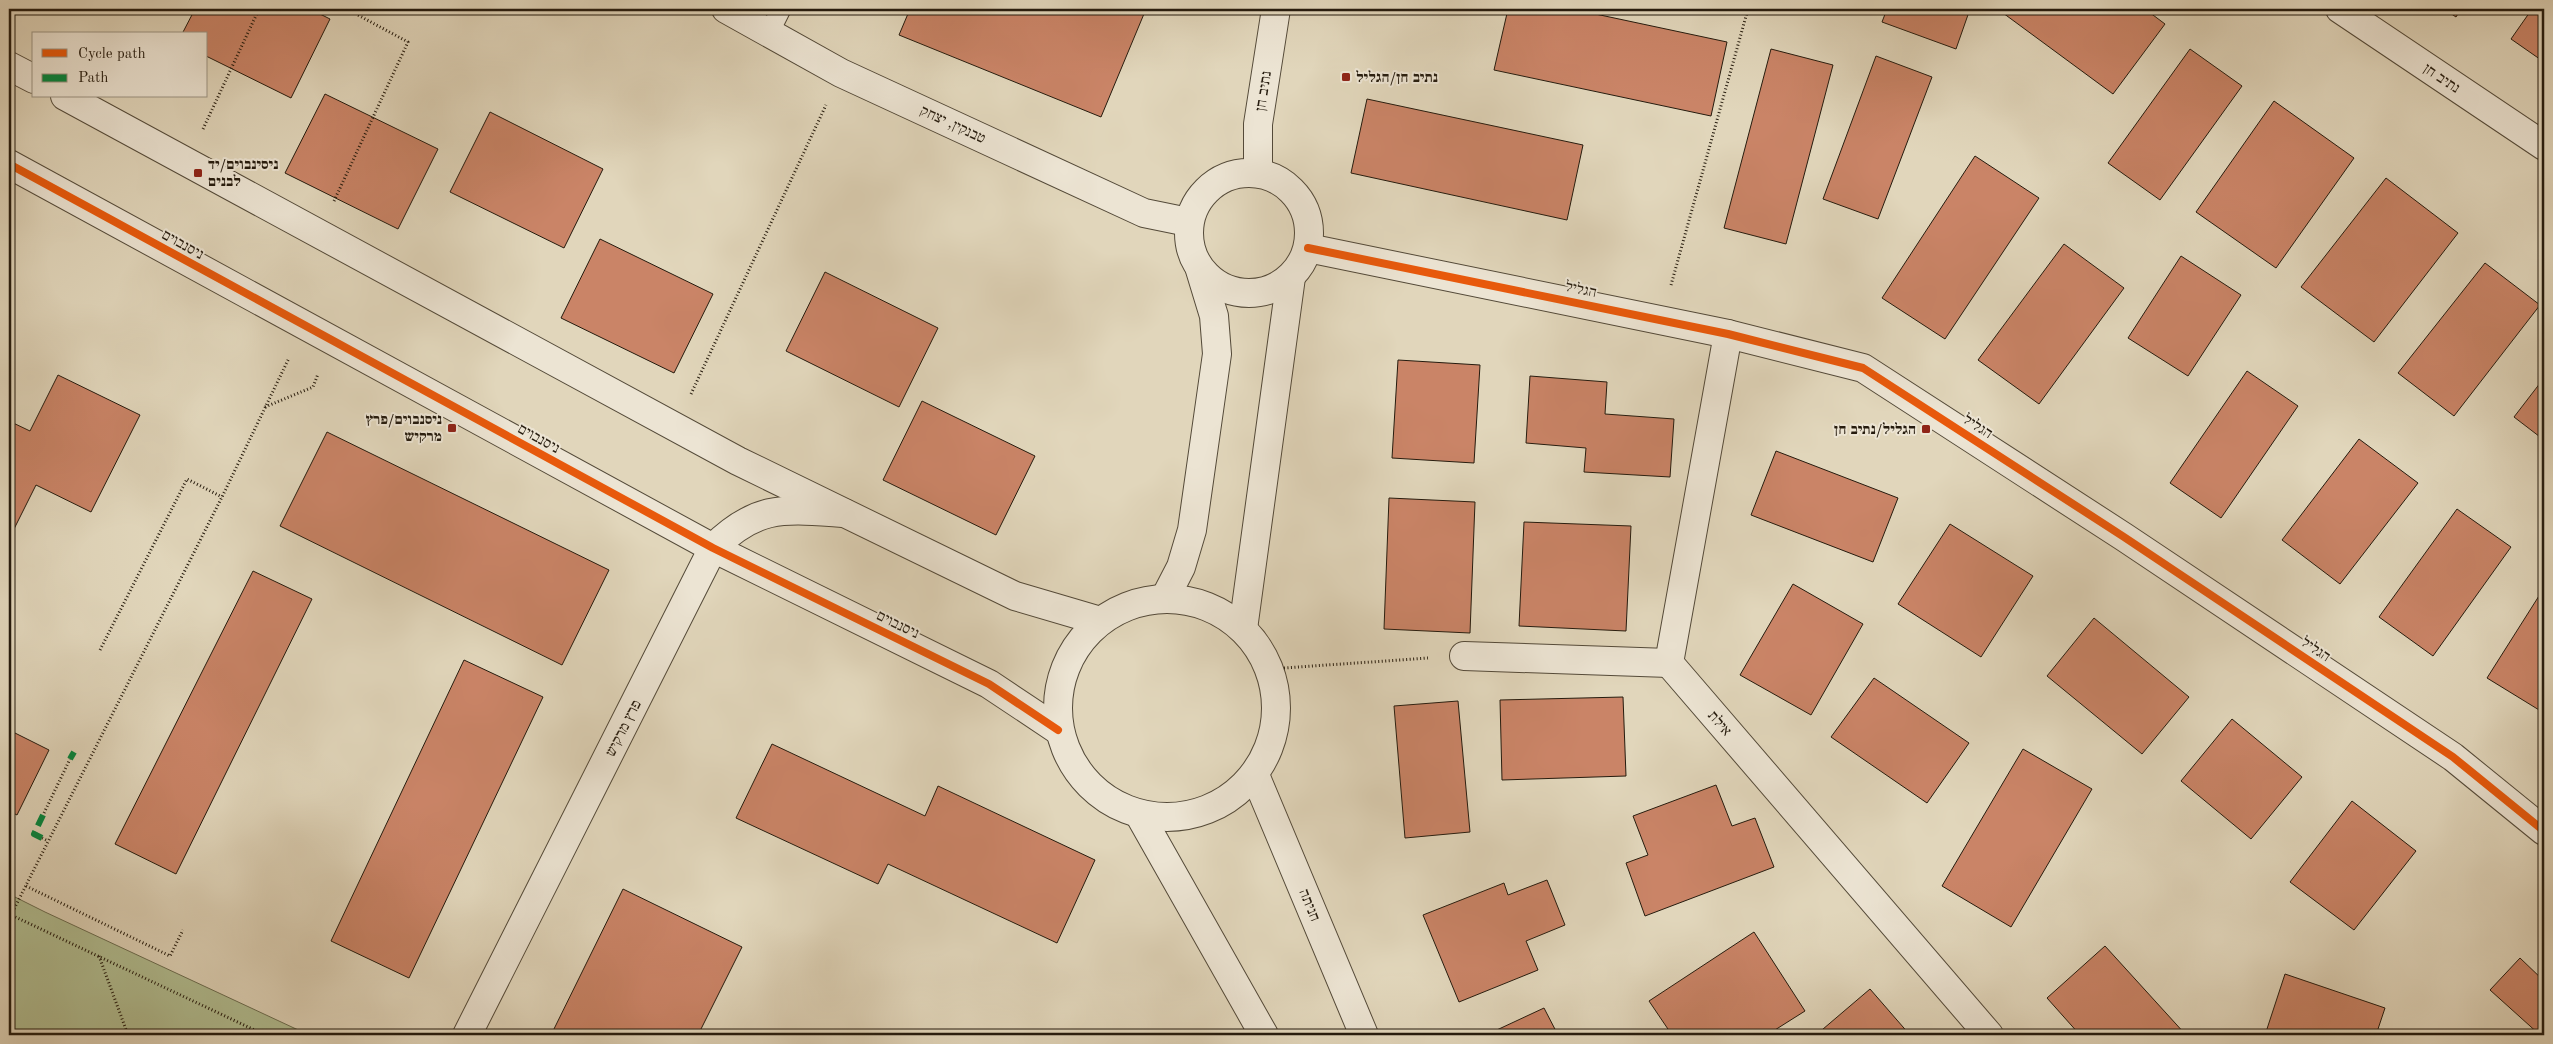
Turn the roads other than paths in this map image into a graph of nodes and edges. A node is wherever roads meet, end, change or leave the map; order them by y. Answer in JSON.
{"nodes":[{"id":1,"x":726,"y":9,"type":"edge"},
{"id":2,"x":1276,"y":9,"type":"edge"},
{"id":3,"x":2340,"y":9,"type":"edge"},
{"id":4,"x":775,"y":20,"type":"edge"},
{"id":5,"x":9,"y":66,"type":"edge"},
{"id":6,"x":32,"y":78,"type":"edge"},
{"id":7,"x":69,"y":98,"type":"edge"},
{"id":8,"x":2544,"y":146,"type":"edge"},
{"id":9,"x":9,"y":164,"type":"edge"},
{"id":10,"x":1258,"y":174,"type":"junction"},
{"id":11,"x":1188,"y":222,"type":"junction"},
{"id":12,"x":1308,"y":248,"type":"junction"},
{"id":13,"x":1200,"y":270,"type":"junction"},
{"id":14,"x":1291,"y":277,"type":"junction"},
{"id":15,"x":1728,"y":334,"type":"junction"},
{"id":16,"x":844,"y":513,"type":"junction"},
{"id":17,"x":713,"y":548,"type":"junction"},
{"id":18,"x":1165,"y":598,"type":"junction"},
{"id":19,"x":1100,"y":620,"type":"junction"},
{"id":20,"x":1243,"y":629,"type":"junction"},
{"id":21,"x":1464,"y":656,"type":"road end"},
{"id":22,"x":1669,"y":663,"type":"junction"},
{"id":23,"x":1058,"y":730,"type":"junction"},
{"id":24,"x":1255,"y":775,"type":"junction"},
{"id":25,"x":1139,"y":814,"type":"junction"},
{"id":26,"x":2544,"y":831,"type":"edge"},
{"id":27,"x":467,"y":1035,"type":"edge"},
{"id":28,"x":1264,"y":1035,"type":"edge"},
{"id":29,"x":1364,"y":1035,"type":"edge"},
{"id":30,"x":1989,"y":1035,"type":"edge"}],
"edges":[{"from":1,"to":4,"type":"street","name":"טבנקין, יצחק"},
{"from":2,"to":10,"type":"street","name":"נתיב חן"},
{"from":3,"to":8,"type":"street","name":"נתיב חן"},
{"from":4,"to":11,"type":"street","name":"טבנקין, יצחק"},
{"from":5,"to":6,"type":"street"},
{"from":7,"to":16,"type":"street"},
{"from":9,"to":17,"type":"street","name":"ניסנבוים"},
{"from":10,"to":11,"type":"street"},
{"from":10,"to":12,"type":"street"},
{"from":11,"to":13,"type":"street"},
{"from":12,"to":14,"type":"street"},
{"from":12,"to":15,"type":"street","name":"הגליל"},
{"from":13,"to":14,"type":"street"},
{"from":13,"to":18,"type":"street"},
{"from":14,"to":20,"type":"street"},
{"from":15,"to":22,"type":"street"},
{"from":15,"to":26,"type":"street","name":"הגליל"},
{"from":16,"to":17,"type":"street","name":"פרץ מרקיש"},
{"from":16,"to":19,"type":"street"},
{"from":17,"to":23,"type":"street","name":"ניסנבוים"},
{"from":17,"to":27,"type":"street","name":"פרץ מרקיש"},
{"from":18,"to":19,"type":"street"},
{"from":18,"to":20,"type":"street"},
{"from":19,"to":23,"type":"street"},
{"from":20,"to":24,"type":"street"},
{"from":21,"to":22,"type":"street"},
{"from":22,"to":30,"type":"street","name":"אילת"},
{"from":23,"to":25,"type":"street"},
{"from":24,"to":25,"type":"street"},
{"from":24,"to":29,"type":"street","name":"חניתה"},
{"from":25,"to":28,"type":"street"}]}
